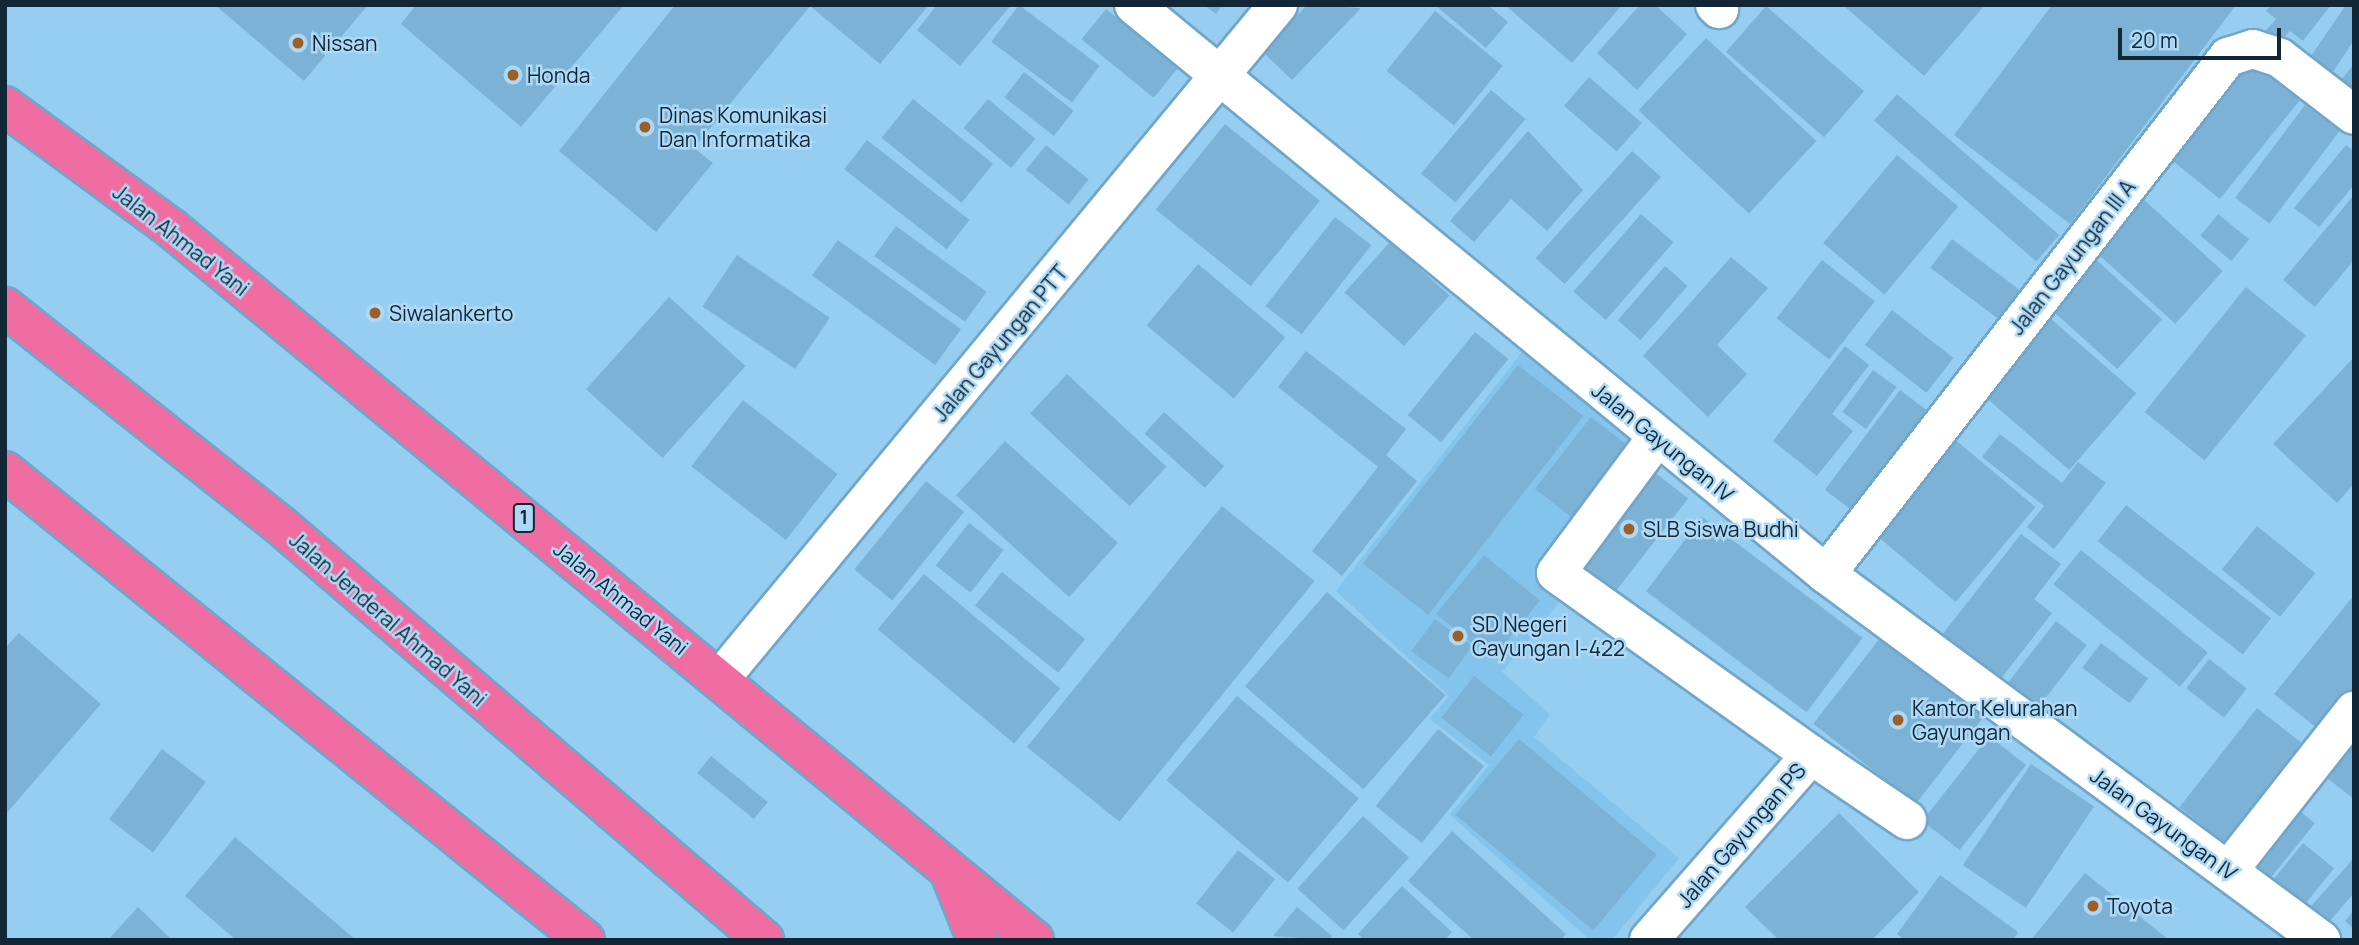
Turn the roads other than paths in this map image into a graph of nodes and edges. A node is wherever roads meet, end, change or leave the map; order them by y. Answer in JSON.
{"nodes":[{"id":1,"x":1133,"y":5,"type":"edge"},
{"id":2,"x":1278,"y":5,"type":"edge"},
{"id":3,"x":1220,"y":80,"type":"junction"},
{"id":4,"x":5,"y":106,"type":"edge"},
{"id":5,"x":2354,"y":116,"type":"edge"},
{"id":6,"x":5,"y":307,"type":"edge"},
{"id":7,"x":1657,"y":437,"type":"junction"},
{"id":8,"x":5,"y":471,"type":"edge"},
{"id":9,"x":1826,"y":574,"type":"junction"},
{"id":10,"x":720,"y":679,"type":"junction"},
{"id":11,"x":2354,"y":711,"type":"edge"},
{"id":12,"x":1811,"y":755,"type":"junction"},
{"id":13,"x":1907,"y":820,"type":"dead end"},
{"id":14,"x":948,"y":869,"type":"junction"},
{"id":15,"x":2228,"y":871,"type":"junction"},
{"id":16,"x":585,"y":940,"type":"edge"},
{"id":17,"x":764,"y":940,"type":"edge"},
{"id":18,"x":977,"y":940,"type":"edge"},
{"id":19,"x":1034,"y":940,"type":"edge"},
{"id":20,"x":1649,"y":940,"type":"edge"},
{"id":21,"x":2321,"y":940,"type":"edge"}],
"edges":[{"from":1,"to":3,"type":"street","name":"Jalan Gayungan IV"},
{"from":2,"to":3,"type":"street","name":"Jalan Gayungan PTT"},
{"from":3,"to":7,"type":"street","name":"Jalan Gayungan IV"},
{"from":3,"to":10,"type":"street","name":"Jalan Gayungan PTT"},
{"from":4,"to":10,"type":"highway","name":"Jalan Ahmad Yani","number":"1"},
{"from":5,"to":9,"type":"street","name":"Jalan Gayungan III A"},
{"from":6,"to":17,"type":"highway","name":"Jalan Jenderal Ahmad Yani"},
{"from":7,"to":9,"type":"street","name":"Jalan Gayungan IV"},
{"from":7,"to":12,"type":"street"},
{"from":8,"to":16,"type":"highway"},
{"from":9,"to":15,"type":"street","name":"Jalan Gayungan IV"},
{"from":10,"to":14,"type":"highway","name":"Jalan Ahmad Yani","number":"1"},
{"from":11,"to":15,"type":"street"},
{"from":12,"to":13,"type":"street","name":"Jalan Gayungan PS"},
{"from":12,"to":20,"type":"street","name":"Jalan Gayungan PS"},
{"from":14,"to":18,"type":"highway"},
{"from":14,"to":19,"type":"highway","name":"Jalan Ahmad Yani","number":"1"},
{"from":15,"to":21,"type":"street","name":"Jalan Gayungan IV"}]}
